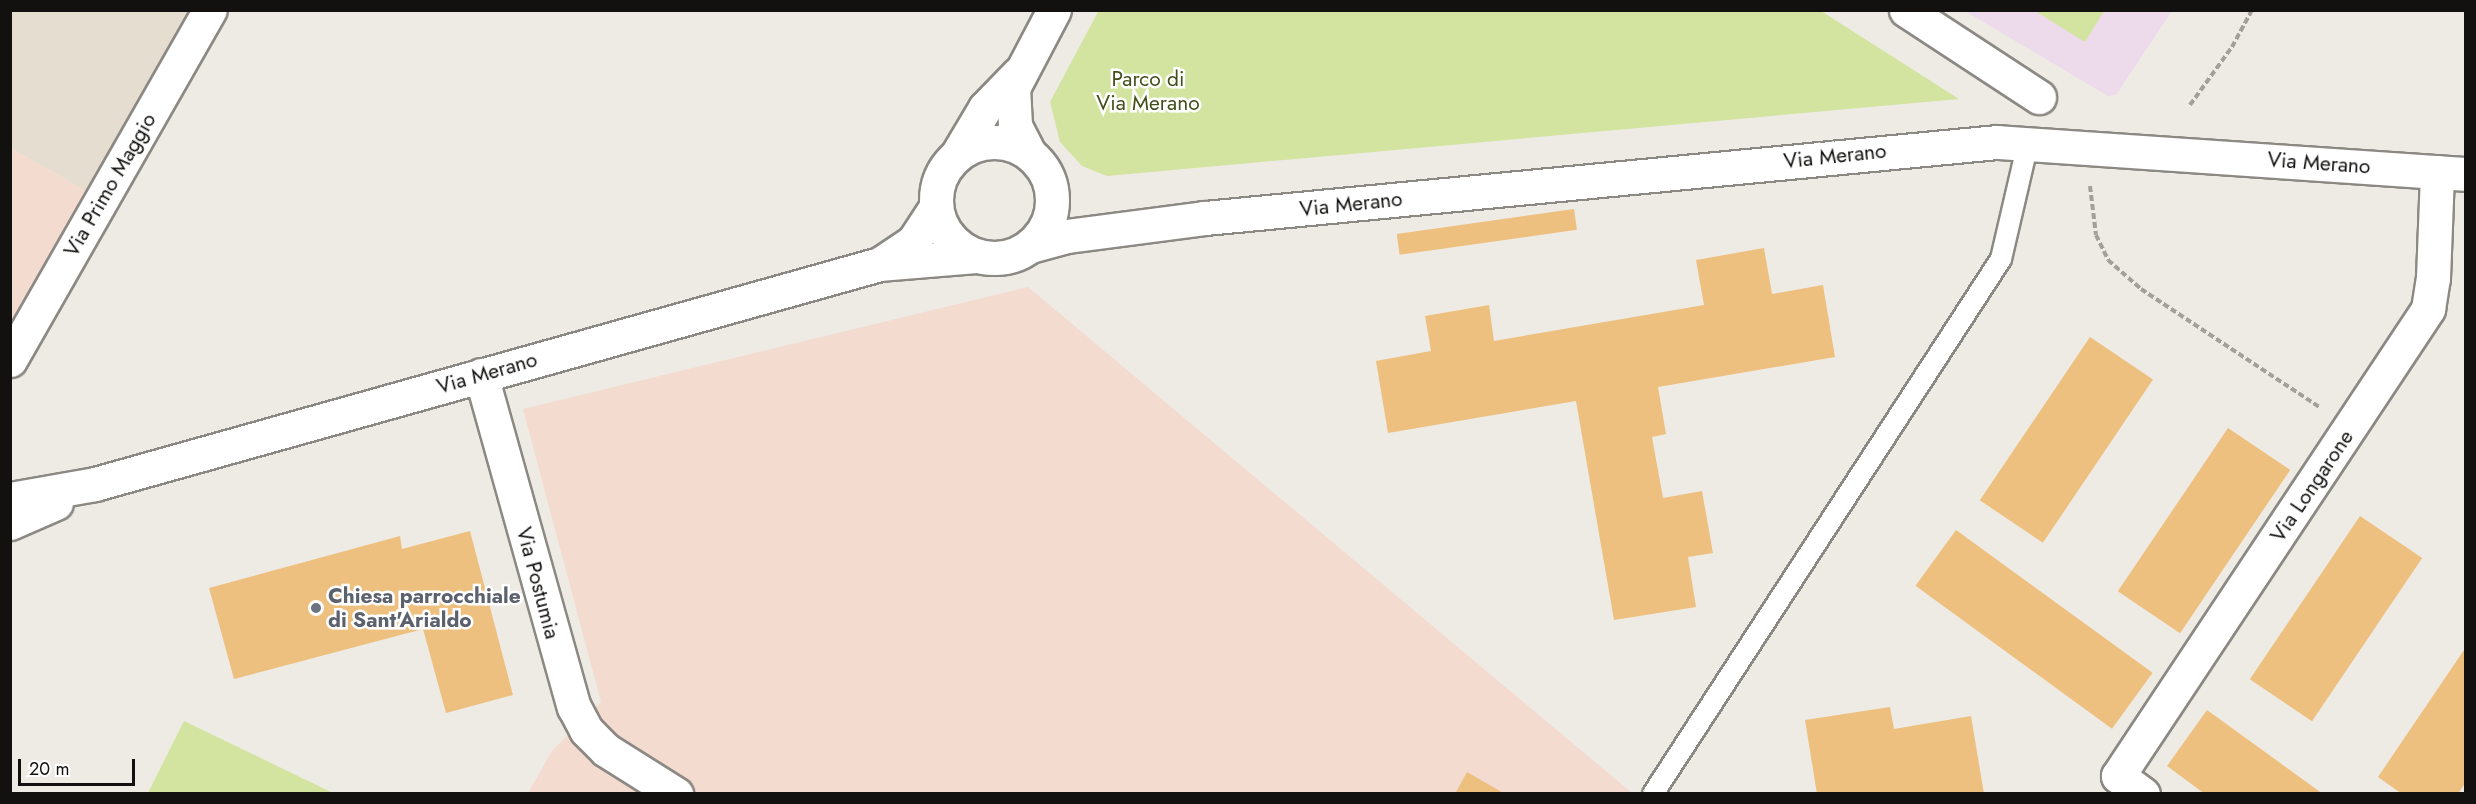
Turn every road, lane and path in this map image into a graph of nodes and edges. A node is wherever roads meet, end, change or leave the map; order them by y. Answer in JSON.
{"nodes":[{"id":1,"x":210,"y":10,"type":"edge"},
{"id":2,"x":1054,"y":10,"type":"edge"},
{"id":3,"x":1906,"y":10,"type":"edge"},
{"id":4,"x":2252,"y":10,"type":"edge"},
{"id":5,"x":1018,"y":74,"type":"junction"},
{"id":6,"x":2039,"y":97,"type":"dead end"},
{"id":7,"x":2190,"y":105,"type":"dead end"},
{"id":8,"x":2028,"y":143,"type":"junction"},
{"id":9,"x":1029,"y":153,"type":"junction"},
{"id":10,"x":957,"y":155,"type":"junction"},
{"id":11,"x":2451,"y":173,"type":"edge"},
{"id":12,"x":2089,"y":176,"type":"dead end"},
{"id":13,"x":1051,"y":185,"type":"junction"},
{"id":14,"x":936,"y":207,"type":"junction"},
{"id":15,"x":1205,"y":218,"type":"junction"},
{"id":16,"x":1030,"y":246,"type":"junction"},
{"id":17,"x":978,"y":256,"type":"junction"},
{"id":18,"x":880,"y":264,"type":"junction"},
{"id":19,"x":10,"y":360,"type":"edge"},
{"id":20,"x":481,"y":375,"type":"junction"},
{"id":21,"x":2350,"y":428,"type":"junction"},
{"id":22,"x":95,"y":484,"type":"junction"},
{"id":23,"x":10,"y":499,"type":"edge"},
{"id":24,"x":10,"y":523,"type":"edge"},
{"id":25,"x":2130,"y":785,"type":"edge"},
{"id":26,"x":676,"y":794,"type":"edge"},
{"id":27,"x":1653,"y":794,"type":"edge"}],
"edges":[{"from":1,"to":19,"type":"street","name":"Via Primo Maggio"},
{"from":2,"to":5,"type":"street"},
{"from":3,"to":6,"type":"street"},
{"from":4,"to":7,"type":"path"},
{"from":5,"to":9,"type":"street"},
{"from":5,"to":10,"type":"street"},
{"from":8,"to":11,"type":"street","name":"Via Merano"},
{"from":8,"to":15,"type":"street","name":"Via Merano"},
{"from":8,"to":27,"type":"lane"},
{"from":9,"to":10,"type":"street"},
{"from":9,"to":13,"type":"street"},
{"from":10,"to":14,"type":"street"},
{"from":11,"to":21,"type":"street","name":"Via Longarone"},
{"from":12,"to":21,"type":"path"},
{"from":13,"to":15,"type":"street"},
{"from":13,"to":16,"type":"street"},
{"from":14,"to":17,"type":"street"},
{"from":14,"to":18,"type":"street"},
{"from":15,"to":16,"type":"street"},
{"from":16,"to":17,"type":"street"},
{"from":17,"to":18,"type":"street"},
{"from":18,"to":20,"type":"street","name":"Via Merano"},
{"from":20,"to":22,"type":"street","name":"Via Merano"},
{"from":20,"to":26,"type":"street","name":"Via Postumia"},
{"from":21,"to":25,"type":"street","name":"Via Longarone"},
{"from":22,"to":23,"type":"street"},
{"from":22,"to":24,"type":"street"}]}
